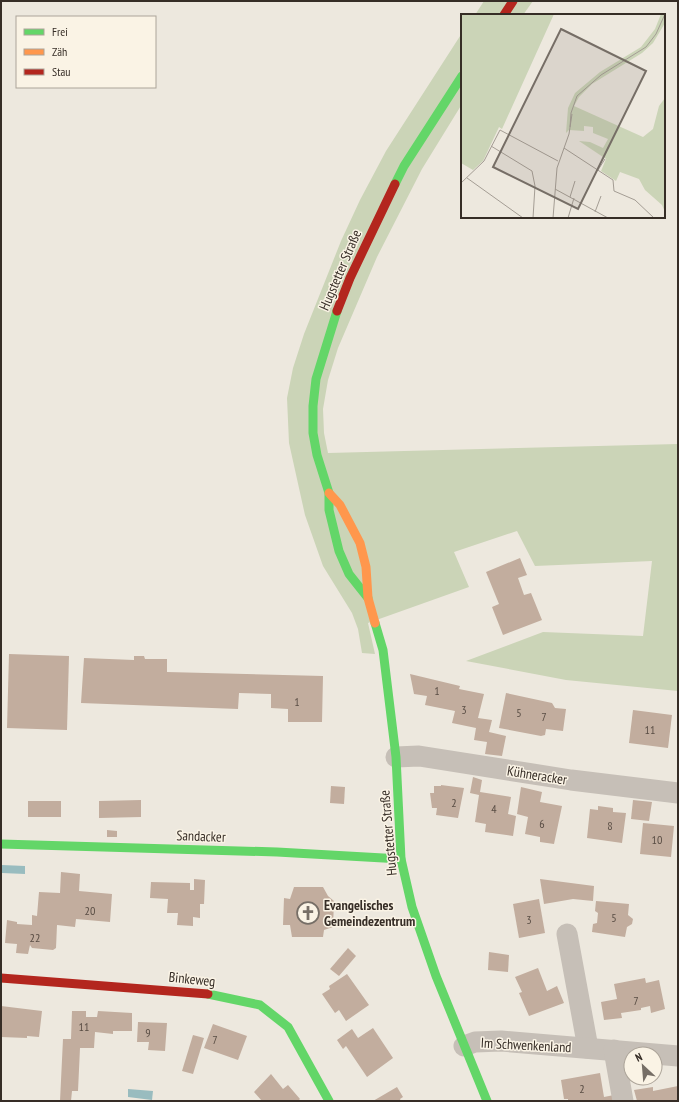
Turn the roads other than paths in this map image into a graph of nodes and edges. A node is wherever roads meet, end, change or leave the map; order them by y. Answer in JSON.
{"nodes":[{"id":1,"x":513,"y":1,"type":"edge"},
{"id":2,"x":505,"y":14,"type":"edge"},
{"id":3,"x":461,"y":78,"type":"edge"},
{"id":4,"x":329,"y":494,"type":"junction"},
{"id":5,"x":368,"y":598,"type":"junction"},
{"id":6,"x":396,"y":757,"type":"junction"},
{"id":7,"x":678,"y":793,"type":"edge"},
{"id":8,"x":1,"y":844,"type":"edge"},
{"id":9,"x":401,"y":859,"type":"junction"},
{"id":10,"x":567,"y":934,"type":"dead end"},
{"id":11,"x":1,"y":978,"type":"edge"},
{"id":12,"x":464,"y":1046,"type":"junction"},
{"id":13,"x":588,"y":1048,"type":"junction"},
{"id":14,"x":614,"y":1050,"type":"junction"},
{"id":15,"x":678,"y":1056,"type":"edge"},
{"id":16,"x":329,"y":1101,"type":"edge"},
{"id":17,"x":487,"y":1101,"type":"edge"},
{"id":18,"x":623,"y":1101,"type":"edge"}],
"edges":[{"from":1,"to":2,"type":"street"},
{"from":3,"to":4,"type":"street","name":"Hugstetter Straße"},
{"from":4,"to":5,"type":"street","name":"Hugstetter Straße"},
{"from":4,"to":5,"type":"street","name":"Hugstetter Straße"},
{"from":5,"to":6,"type":"street","name":"Hugstetter Straße"},
{"from":6,"to":7,"type":"street","name":"Kühneracker"},
{"from":6,"to":9,"type":"street","name":"Hugstetter Straße"},
{"from":8,"to":9,"type":"street","name":"Sandacker"},
{"from":9,"to":12,"type":"street","name":"Hugstetter Straße"},
{"from":10,"to":13,"type":"street","name":"Im Schwenkenland"},
{"from":11,"to":16,"type":"street","name":"Binkeweg"},
{"from":12,"to":13,"type":"street","name":"Im Schwenkenland"},
{"from":12,"to":17,"type":"street","name":"Hugstetter Straße"},
{"from":13,"to":14,"type":"street","name":"Im Schwenkenland"},
{"from":14,"to":15,"type":"street","name":"Im Schwenkenland"},
{"from":14,"to":18,"type":"street"}]}
